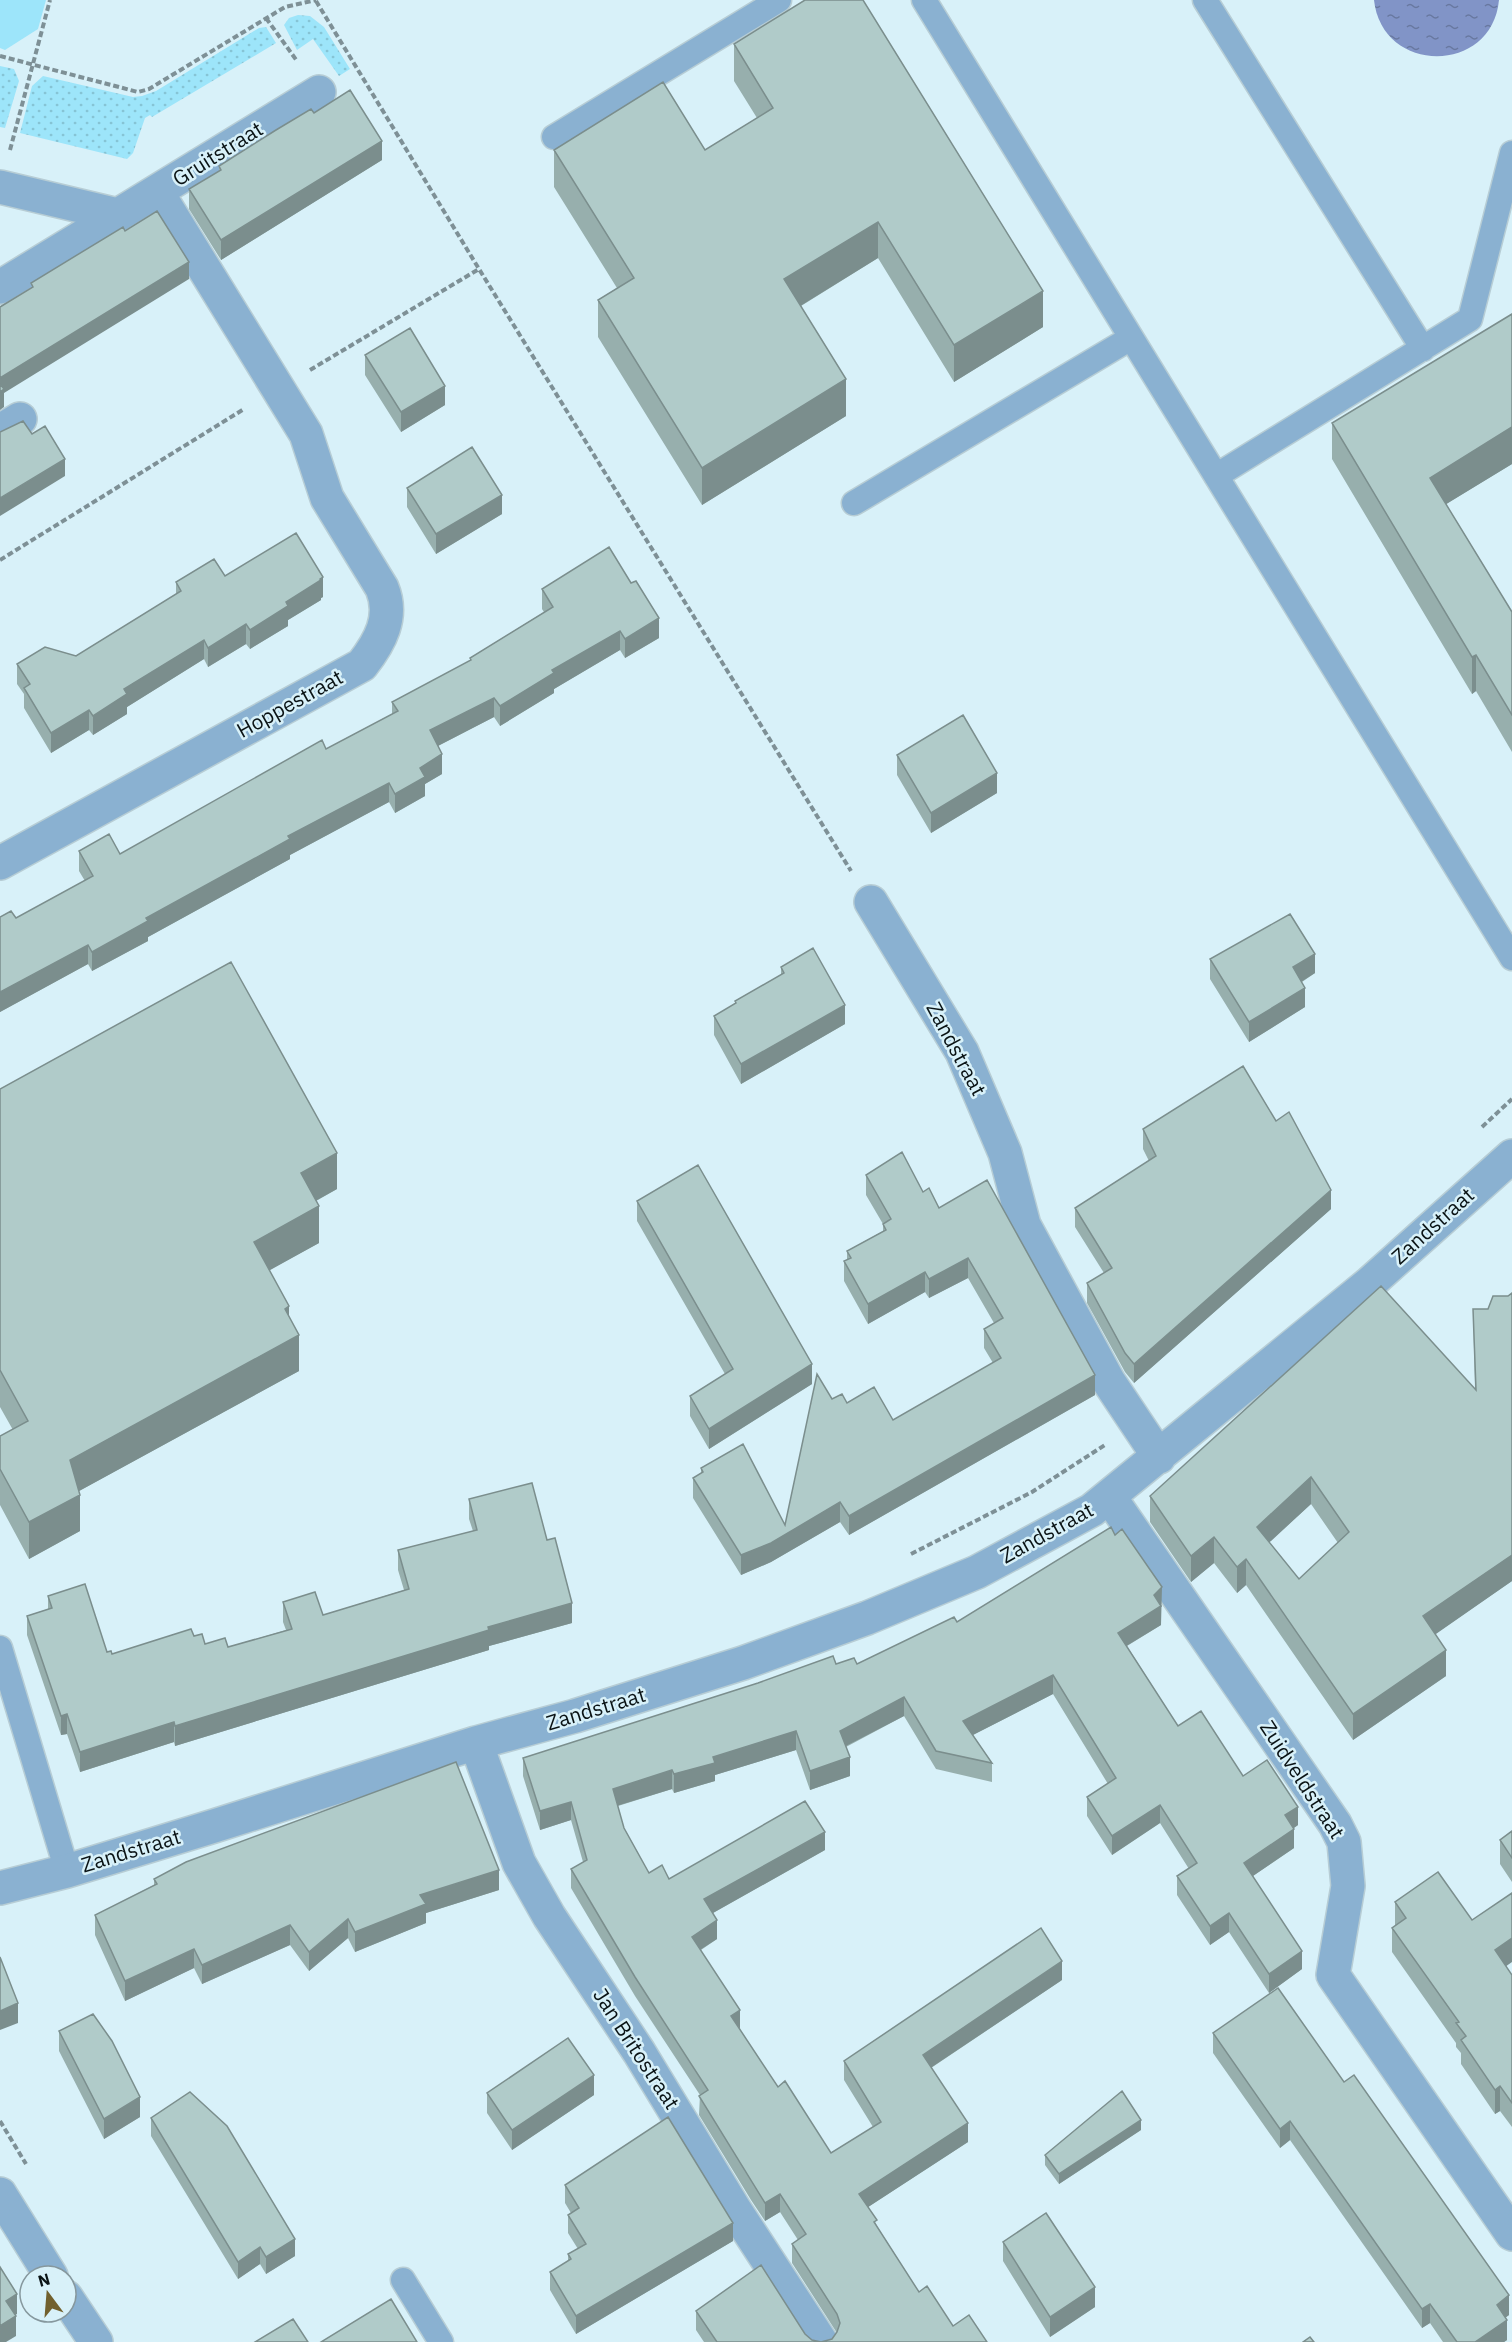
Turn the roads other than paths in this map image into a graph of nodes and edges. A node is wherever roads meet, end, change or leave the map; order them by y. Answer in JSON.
{"nodes":[{"id":1,"x":779,"y":0,"type":"edge"},
{"id":2,"x":924,"y":0,"type":"edge"},
{"id":3,"x":1205,"y":0,"type":"edge"},
{"id":4,"x":319,"y":92,"type":"road end"},
{"id":5,"x":554,"y":137,"type":"dead end"},
{"id":6,"x":1512,"y":153,"type":"edge"},
{"id":7,"x":4,"y":173,"type":"edge"},
{"id":8,"x":157,"y":192,"type":"junction"},
{"id":9,"x":118,"y":215,"type":"junction"},
{"id":10,"x":0,"y":287,"type":"edge"},
{"id":11,"x":1131,"y":338,"type":"junction"},
{"id":12,"x":1423,"y":349,"type":"junction"},
{"id":13,"x":1216,"y":476,"type":"junction"},
{"id":14,"x":854,"y":503,"type":"dead end"},
{"id":15,"x":0,"y":863,"type":"edge"},
{"id":16,"x":871,"y":902,"type":"road end"},
{"id":17,"x":1512,"y":958,"type":"edge"},
{"id":18,"x":1512,"y":1156,"type":"edge"},
{"id":19,"x":1159,"y":1457,"type":"junction"},
{"id":20,"x":1109,"y":1496,"type":"junction"},
{"id":21,"x":0,"y":1648,"type":"edge"},
{"id":22,"x":476,"y":1743,"type":"junction"},
{"id":23,"x":67,"y":1871,"type":"junction"},
{"id":24,"x":0,"y":1888,"type":"edge"},
{"id":25,"x":0,"y":2194,"type":"edge"},
{"id":26,"x":1512,"y":2234,"type":"edge"},
{"id":27,"x":44,"y":2264,"type":"edge"},
{"id":28,"x":403,"y":2280,"type":"dead end"},
{"id":29,"x":78,"y":2316,"type":"edge"},
{"id":30,"x":96,"y":2342,"type":"edge"},
{"id":31,"x":441,"y":2342,"type":"edge"},
{"id":32,"x":821,"y":2342,"type":"edge"}],
"edges":[{"from":1,"to":5,"type":"lane"},
{"from":2,"to":11,"type":"lane"},
{"from":3,"to":12,"type":"lane"},
{"from":4,"to":8,"type":"street","name":"Gruitstraat"},
{"from":6,"to":12,"type":"lane"},
{"from":7,"to":9,"type":"street"},
{"from":8,"to":9,"type":"street","name":"Gruitstraat"},
{"from":8,"to":15,"type":"street","name":"Hoppestraat"},
{"from":9,"to":10,"type":"street","name":"Gruitstraat"},
{"from":11,"to":13,"type":"lane"},
{"from":11,"to":14,"type":"lane"},
{"from":12,"to":13,"type":"lane"},
{"from":13,"to":17,"type":"lane"},
{"from":16,"to":19,"type":"street","name":"Zandstraat"},
{"from":18,"to":19,"type":"street","name":"Zandstraat"},
{"from":19,"to":20,"type":"street","name":"Zandstraat"},
{"from":20,"to":22,"type":"street","name":"Zandstraat"},
{"from":20,"to":26,"type":"street","name":"Zuidveldstraat"},
{"from":21,"to":23,"type":"lane"},
{"from":22,"to":23,"type":"street","name":"Zandstraat"},
{"from":22,"to":32,"type":"street","name":"Jan Britostraat"},
{"from":23,"to":24,"type":"street","name":"Zandstraat"},
{"from":25,"to":27,"type":"street"},
{"from":28,"to":31,"type":"lane"},
{"from":29,"to":30,"type":"street"}]}
